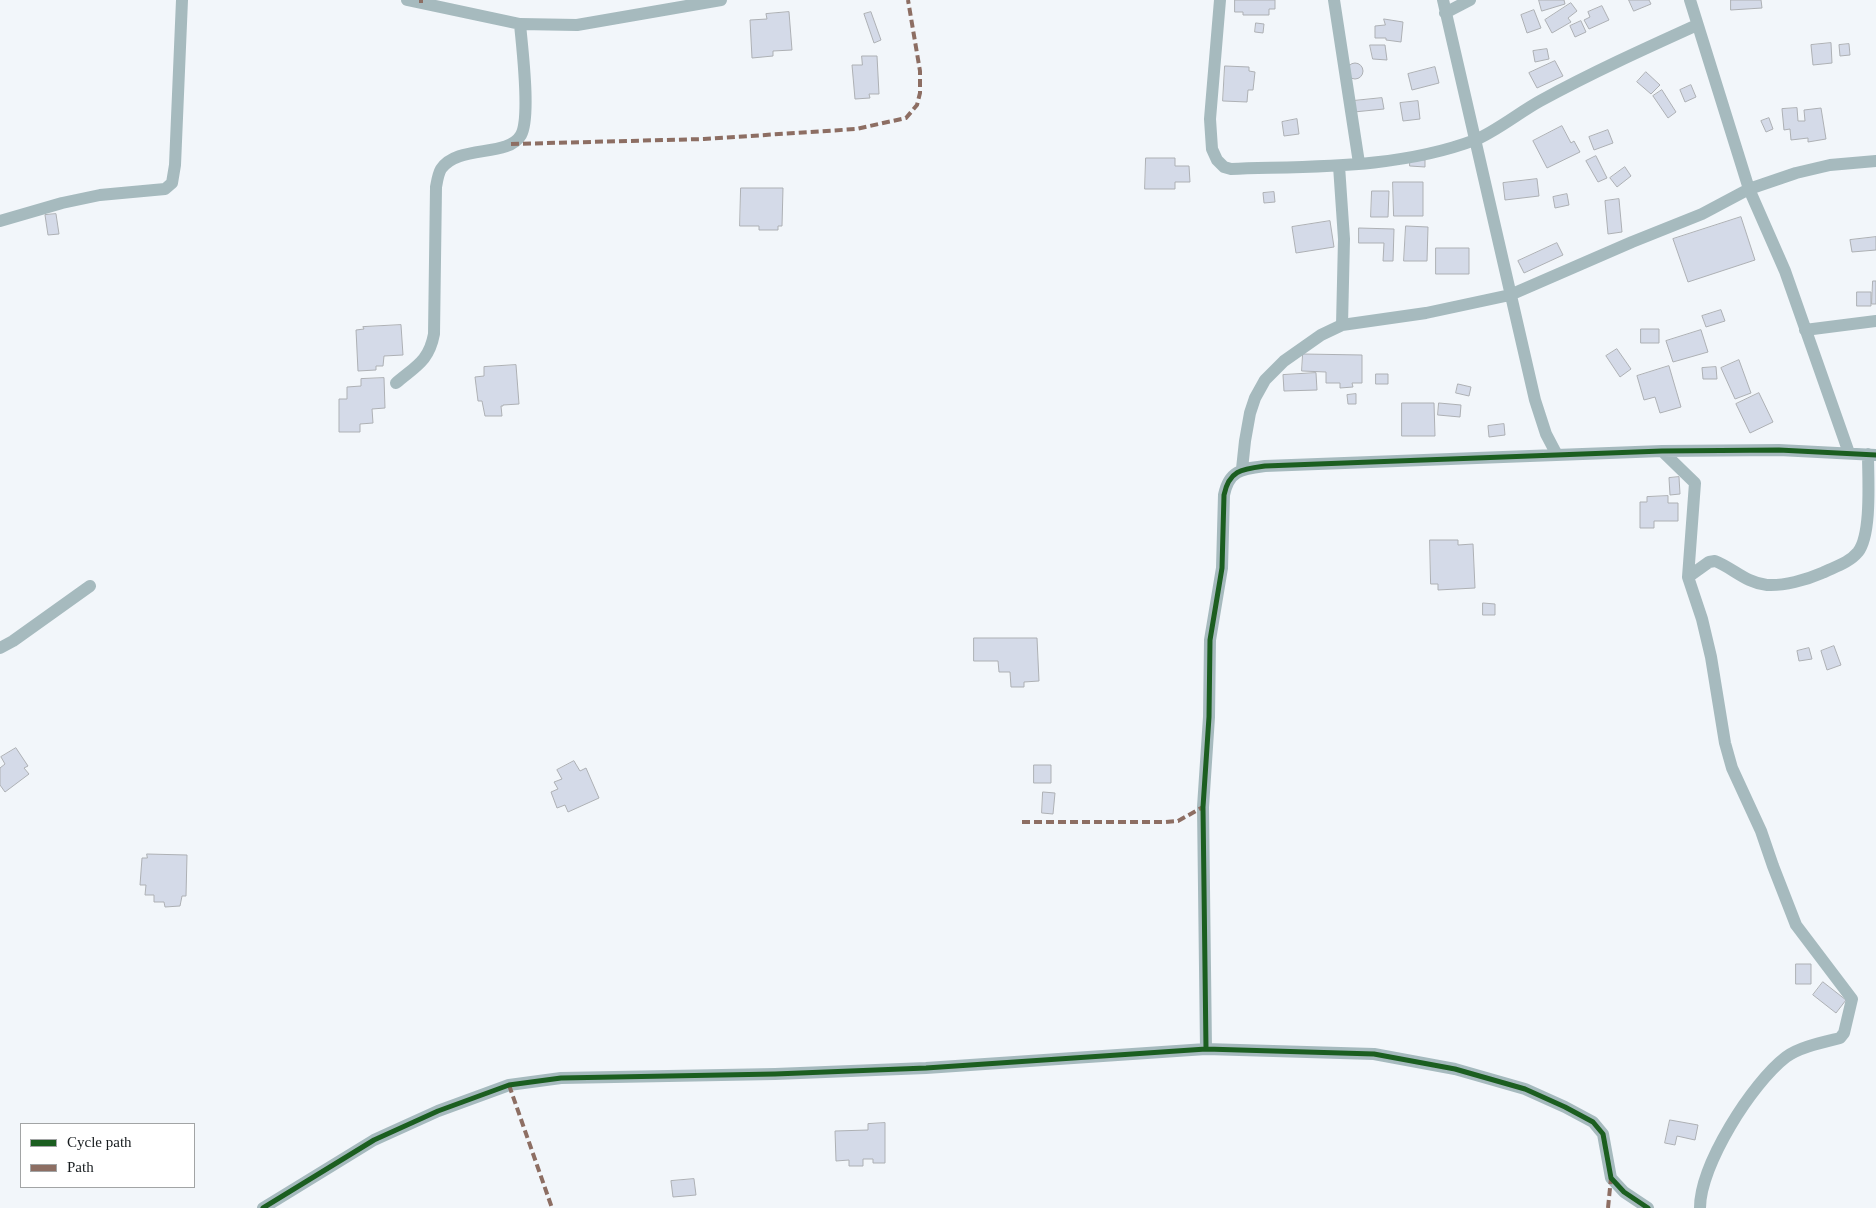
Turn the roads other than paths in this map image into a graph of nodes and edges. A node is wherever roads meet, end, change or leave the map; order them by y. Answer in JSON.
{"nodes":[{"id":1,"x":182,"y":0,"type":"edge"},
{"id":2,"x":407,"y":0,"type":"edge"},
{"id":3,"x":721,"y":0,"type":"edge"},
{"id":4,"x":1220,"y":0,"type":"edge"},
{"id":5,"x":1334,"y":0,"type":"edge"},
{"id":6,"x":1443,"y":0,"type":"edge"},
{"id":7,"x":1470,"y":0,"type":"edge"},
{"id":8,"x":1690,"y":0,"type":"edge"},
{"id":9,"x":1445,"y":13,"type":"junction"},
{"id":10,"x":520,"y":24,"type":"junction"},
{"id":11,"x":1697,"y":25,"type":"junction"},
{"id":12,"x":1476,"y":140,"type":"junction"},
{"id":13,"x":1876,"y":161,"type":"edge"},
{"id":14,"x":1359,"y":163,"type":"junction"},
{"id":15,"x":1339,"y":166,"type":"junction"},
{"id":16,"x":1749,"y":189,"type":"junction"},
{"id":17,"x":0,"y":221,"type":"edge"},
{"id":18,"x":1510,"y":295,"type":"junction"},
{"id":19,"x":1876,"y":321,"type":"edge"},
{"id":20,"x":1342,"y":325,"type":"junction"},
{"id":21,"x":1805,"y":330,"type":"junction"},
{"id":22,"x":396,"y":383,"type":"dead end"},
{"id":23,"x":1662,"y":451,"type":"junction"},
{"id":24,"x":1849,"y":453,"type":"junction"},
{"id":25,"x":1872,"y":454,"type":"edge"},
{"id":26,"x":1557,"y":455,"type":"junction"},
{"id":27,"x":1242,"y":469,"type":"junction"},
{"id":28,"x":1688,"y":577,"type":"junction"},
{"id":29,"x":90,"y":586,"type":"dead end"},
{"id":30,"x":0,"y":648,"type":"edge"},
{"id":31,"x":1206,"y":1049,"type":"junction"},
{"id":32,"x":263,"y":1208,"type":"edge"},
{"id":33,"x":1648,"y":1208,"type":"edge"},
{"id":34,"x":1700,"y":1208,"type":"edge"}],
"edges":[{"from":1,"to":17,"type":"street"},
{"from":2,"to":10,"type":"street"},
{"from":3,"to":10,"type":"street"},
{"from":4,"to":15,"type":"street"},
{"from":5,"to":14,"type":"street"},
{"from":6,"to":9,"type":"street"},
{"from":7,"to":9,"type":"street"},
{"from":8,"to":11,"type":"street"},
{"from":9,"to":12,"type":"street"},
{"from":10,"to":22,"type":"street"},
{"from":11,"to":12,"type":"street"},
{"from":11,"to":16,"type":"street"},
{"from":12,"to":14,"type":"street"},
{"from":12,"to":18,"type":"street"},
{"from":13,"to":16,"type":"street"},
{"from":14,"to":15,"type":"street"},
{"from":15,"to":20,"type":"street"},
{"from":16,"to":18,"type":"street"},
{"from":16,"to":21,"type":"street"},
{"from":18,"to":20,"type":"street"},
{"from":18,"to":26,"type":"street"},
{"from":19,"to":21,"type":"street"},
{"from":20,"to":27,"type":"street"},
{"from":21,"to":24,"type":"street"},
{"from":23,"to":24,"type":"street"},
{"from":23,"to":26,"type":"street"},
{"from":23,"to":28,"type":"street"},
{"from":24,"to":25,"type":"street"},
{"from":25,"to":28,"type":"street"},
{"from":26,"to":27,"type":"street"},
{"from":27,"to":31,"type":"street"},
{"from":28,"to":34,"type":"street"},
{"from":29,"to":30,"type":"street"},
{"from":31,"to":32,"type":"street"},
{"from":31,"to":33,"type":"street"}]}
